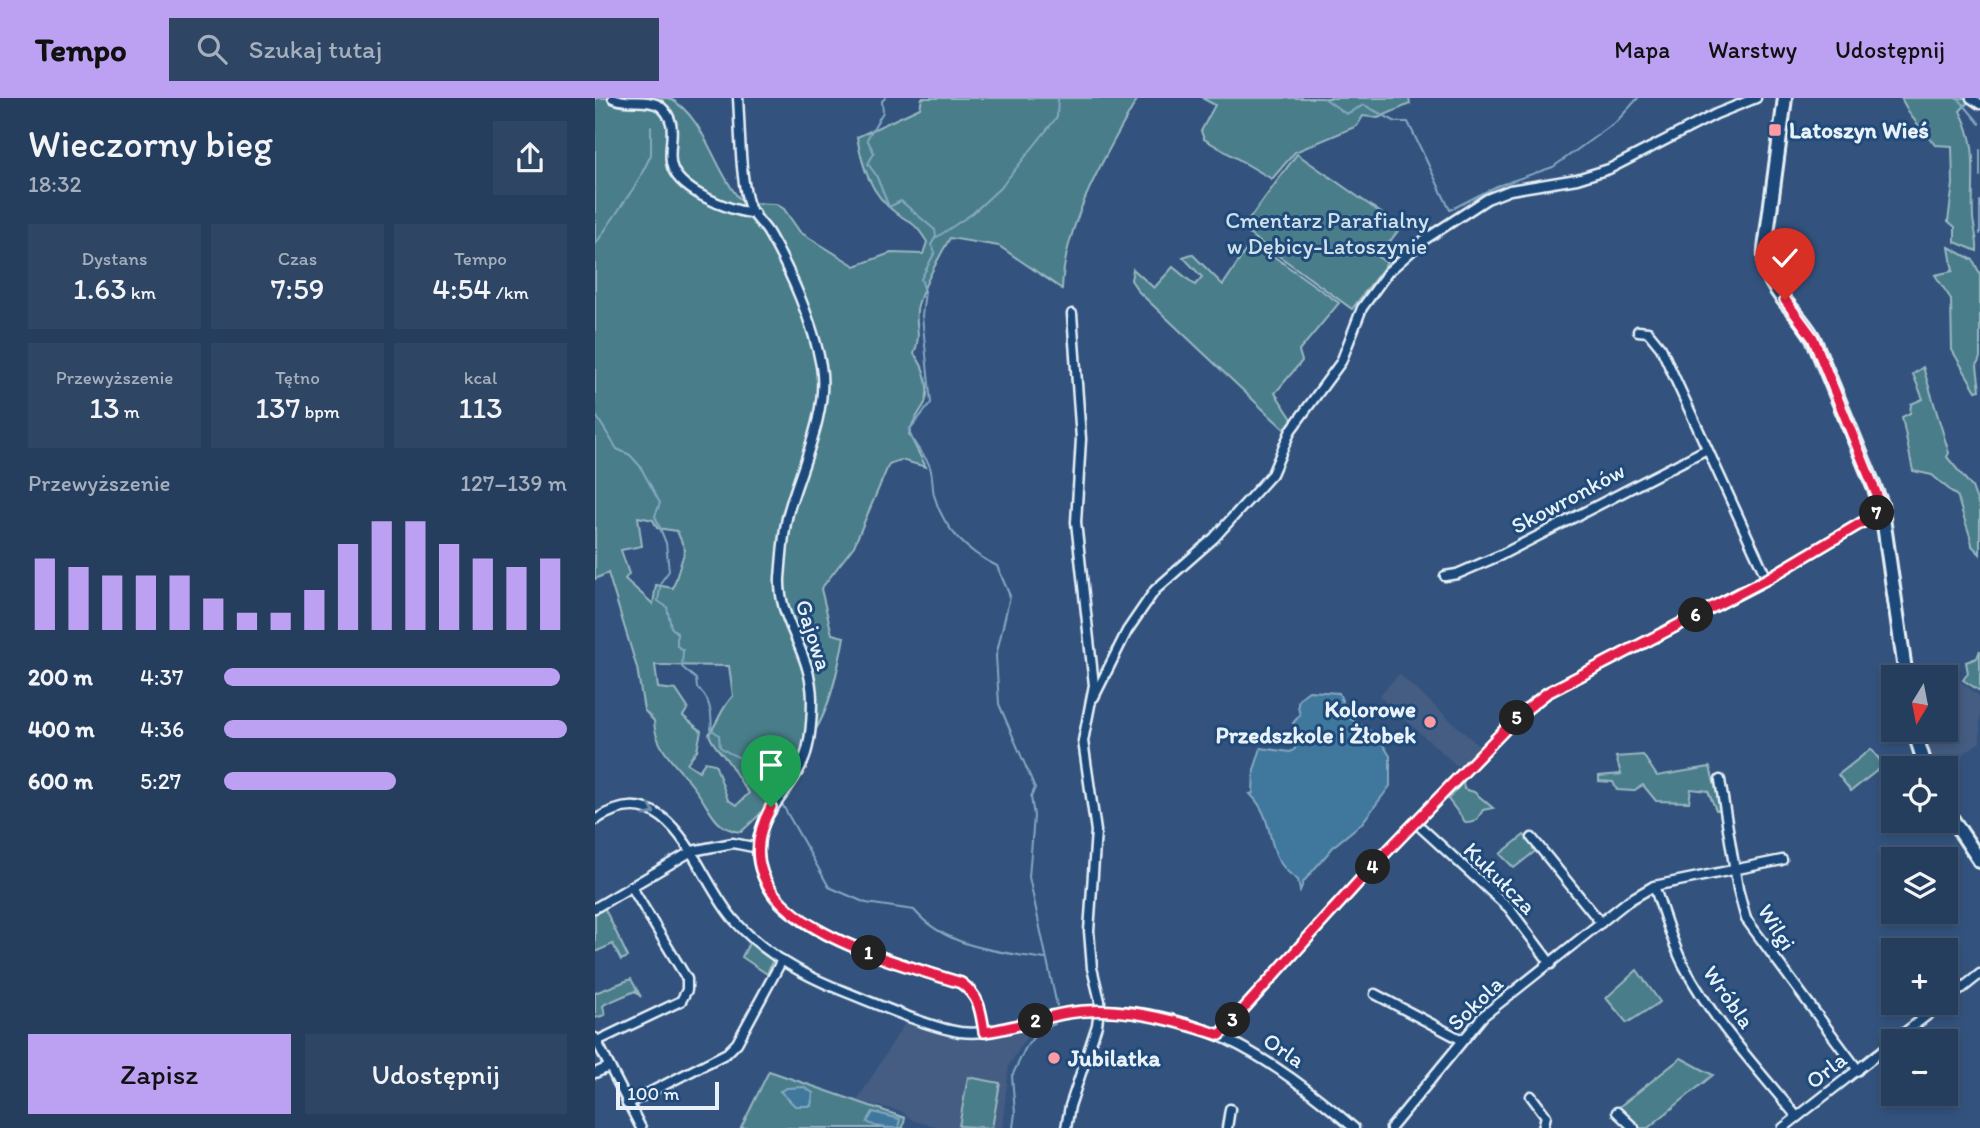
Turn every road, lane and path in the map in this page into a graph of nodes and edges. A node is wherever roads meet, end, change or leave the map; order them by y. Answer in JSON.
{"nodes":[{"id":1,"x":613,"y":98,"type":"edge"},
{"id":2,"x":738,"y":98,"type":"edge"},
{"id":3,"x":1756,"y":98,"type":"edge"},
{"id":4,"x":1786,"y":98,"type":"edge"},
{"id":5,"x":1971,"y":98,"type":"edge"},
{"id":6,"x":1980,"y":104,"type":"edge"},
{"id":7,"x":755,"y":215,"type":"junction"},
{"id":8,"x":1072,"y":314,"type":"dead end"},
{"id":9,"x":1638,"y":331,"type":"dead end"},
{"id":10,"x":1707,"y":449,"type":"junction"},
{"id":11,"x":1883,"y":510,"type":"junction"},
{"id":12,"x":1445,"y":576,"type":"dead end"},
{"id":13,"x":1767,"y":579,"type":"junction"},
{"id":14,"x":1904,"y":665,"type":"edge"},
{"id":15,"x":1094,"y":697,"type":"junction"},
{"id":16,"x":1720,"y":780,"type":"dead end"},
{"id":17,"x":595,"y":820,"type":"edge"},
{"id":18,"x":1416,"y":823,"type":"junction"},
{"id":19,"x":1958,"y":828,"type":"edge"},
{"id":20,"x":1532,"y":838,"type":"dead end"},
{"id":21,"x":758,"y":848,"type":"junction"},
{"id":22,"x":692,"y":851,"type":"junction"},
{"id":23,"x":1782,"y":860,"type":"dead end"},
{"id":24,"x":1980,"y":861,"type":"edge"},
{"id":25,"x":1734,"y":869,"type":"junction"},
{"id":26,"x":631,"y":886,"type":"junction"},
{"id":27,"x":1654,"y":886,"type":"junction"},
{"id":28,"x":595,"y":908,"type":"edge"},
{"id":29,"x":1601,"y":923,"type":"junction"},
{"id":30,"x":782,"y":960,"type":"junction"},
{"id":31,"x":1551,"y":964,"type":"junction"},
{"id":32,"x":1980,"y":974,"type":"edge"},
{"id":33,"x":1958,"y":992,"type":"edge"},
{"id":34,"x":1375,"y":994,"type":"dead end"},
{"id":35,"x":1099,"y":1012,"type":"junction"},
{"id":36,"x":1928,"y":1015,"type":"edge"},
{"id":37,"x":1910,"y":1029,"type":"edge"},
{"id":38,"x":984,"y":1032,"type":"junction"},
{"id":39,"x":1220,"y":1035,"type":"junction"},
{"id":40,"x":596,"y":1039,"type":"edge"},
{"id":41,"x":1462,"y":1040,"type":"junction"},
{"id":42,"x":1881,"y":1051,"type":"edge"},
{"id":43,"x":609,"y":1067,"type":"junction"},
{"id":44,"x":1858,"y":1070,"type":"junction"},
{"id":45,"x":595,"y":1073,"type":"edge"},
{"id":46,"x":1531,"y":1096,"type":"dead end"},
{"id":47,"x":627,"y":1104,"type":"junction"},
{"id":48,"x":1230,"y":1109,"type":"dead end"},
{"id":49,"x":1617,"y":1112,"type":"dead end"},
{"id":50,"x":1797,"y":1117,"type":"junction"},
{"id":51,"x":641,"y":1128,"type":"edge"},
{"id":52,"x":1066,"y":1128,"type":"edge"},
{"id":53,"x":1227,"y":1128,"type":"edge"},
{"id":54,"x":1354,"y":1128,"type":"edge"},
{"id":55,"x":1391,"y":1128,"type":"edge"},
{"id":56,"x":1543,"y":1128,"type":"edge"},
{"id":57,"x":1634,"y":1128,"type":"edge"},
{"id":58,"x":1783,"y":1128,"type":"edge"}],
"edges":[{"from":1,"to":7,"type":"street"},
{"from":2,"to":7,"type":"street","name":"Gajowa"},
{"from":3,"to":15,"type":"street"},
{"from":4,"to":11,"type":"street"},
{"from":5,"to":6,"type":"street"},
{"from":7,"to":21,"type":"street","name":"Gajowa"},
{"from":8,"to":15,"type":"street"},
{"from":9,"to":10,"type":"street"},
{"from":10,"to":12,"type":"street","name":"Skowronków"},
{"from":10,"to":13,"type":"street"},
{"from":11,"to":13,"type":"street"},
{"from":11,"to":14,"type":"street"},
{"from":13,"to":18,"type":"street"},
{"from":15,"to":35,"type":"street"},
{"from":16,"to":25,"type":"street","name":"Wilgi"},
{"from":17,"to":22,"type":"street","one_way":true},
{"from":18,"to":31,"type":"street","name":"Kukułcza"},
{"from":18,"to":39,"type":"street"},
{"from":19,"to":24,"type":"street"},
{"from":20,"to":29,"type":"street"},
{"from":21,"to":22,"type":"street"},
{"from":21,"to":38,"type":"street","name":"Gajowa"},
{"from":22,"to":26,"type":"street"},
{"from":22,"to":30,"type":"street"},
{"from":23,"to":25,"type":"street","name":"Sokola"},
{"from":25,"to":27,"type":"street","name":"Sokola"},
{"from":25,"to":44,"type":"street","name":"Wilgi"},
{"from":26,"to":28,"type":"street"},
{"from":26,"to":40,"type":"street"},
{"from":27,"to":29,"type":"street","name":"Sokola"},
{"from":27,"to":50,"type":"street","name":"Wróbla"},
{"from":29,"to":31,"type":"street","name":"Sokola"},
{"from":30,"to":38,"type":"street"},
{"from":30,"to":47,"type":"street"},
{"from":31,"to":41,"type":"street","name":"Sokola"},
{"from":32,"to":33,"type":"street","name":"Orla"},
{"from":34,"to":41,"type":"street"},
{"from":35,"to":38,"type":"street"},
{"from":35,"to":39,"type":"street","name":"Orla"},
{"from":35,"to":52,"type":"street"},
{"from":36,"to":37,"type":"street","name":"Orla"},
{"from":39,"to":54,"type":"street","name":"Orla"},
{"from":40,"to":43,"type":"street"},
{"from":41,"to":55,"type":"street","name":"Sokola"},
{"from":42,"to":44,"type":"street","name":"Orla"},
{"from":43,"to":45,"type":"street"},
{"from":43,"to":47,"type":"street"},
{"from":44,"to":50,"type":"street","name":"Orla"},
{"from":46,"to":56,"type":"street"},
{"from":47,"to":51,"type":"street"},
{"from":48,"to":53,"type":"street"},
{"from":49,"to":57,"type":"street"},
{"from":50,"to":58,"type":"street","name":"Orla"}]}
